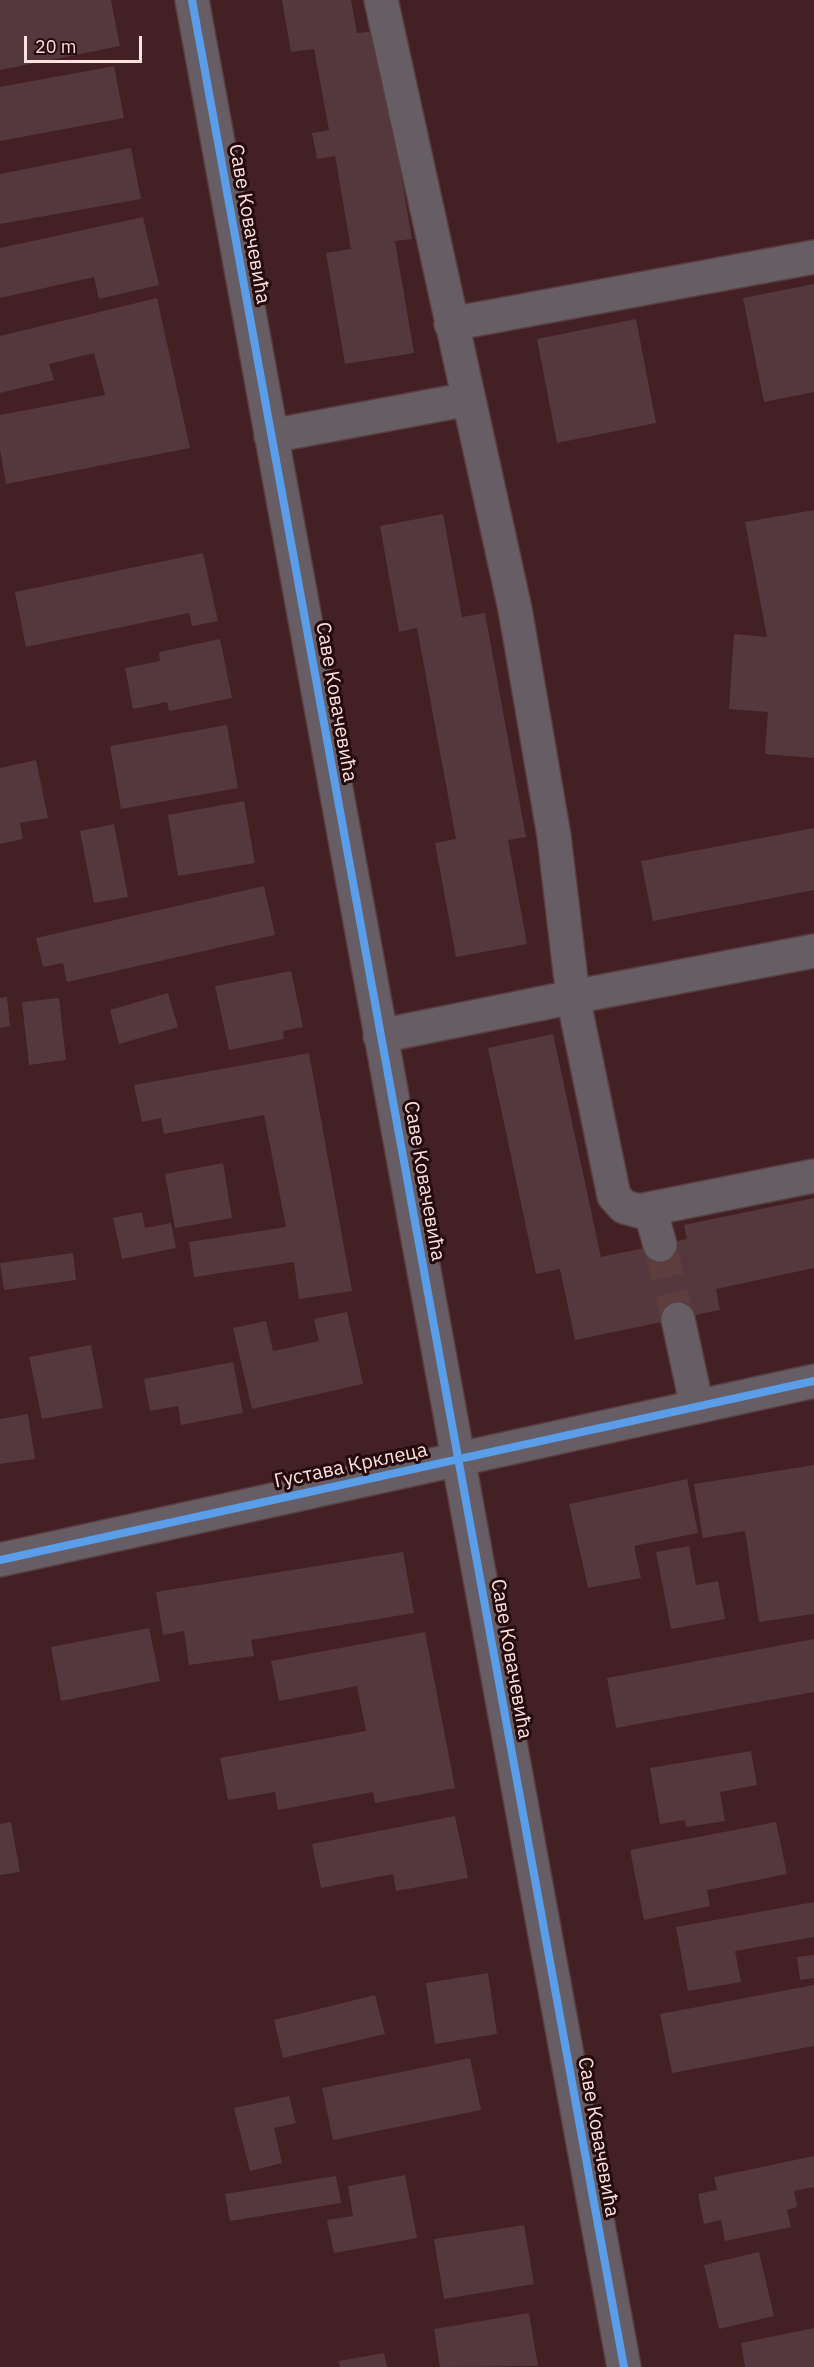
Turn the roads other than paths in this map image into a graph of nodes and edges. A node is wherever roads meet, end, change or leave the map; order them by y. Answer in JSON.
{"nodes":[{"id":1,"x":192,"y":0,"type":"edge"},
{"id":2,"x":381,"y":0,"type":"edge"},
{"id":3,"x":814,"y":257,"type":"edge"},
{"id":4,"x":451,"y":324,"type":"junction"},
{"id":5,"x":469,"y":399,"type":"junction"},
{"id":6,"x":271,"y":436,"type":"junction"},
{"id":7,"x":814,"y":951,"type":"edge"},
{"id":8,"x":573,"y":997,"type":"junction"},
{"id":9,"x":380,"y":1036,"type":"junction"},
{"id":10,"x":814,"y":1176,"type":"edge"},
{"id":11,"x":650,"y":1209,"type":"junction"},
{"id":12,"x":660,"y":1245,"type":"tunnel mouth"},
{"id":13,"x":678,"y":1319,"type":"tunnel mouth"},
{"id":14,"x":814,"y":1381,"type":"edge"},
{"id":15,"x":697,"y":1407,"type":"junction"},
{"id":16,"x":458,"y":1459,"type":"junction"},
{"id":17,"x":0,"y":1560,"type":"edge"},
{"id":18,"x":624,"y":2367,"type":"edge"}],
"edges":[{"from":1,"to":6,"type":"street","name":"Саве Ковачевића"},
{"from":2,"to":4,"type":"street"},
{"from":3,"to":4,"type":"street"},
{"from":4,"to":5,"type":"street"},
{"from":5,"to":6,"type":"street"},
{"from":5,"to":8,"type":"street"},
{"from":6,"to":9,"type":"street","name":"Саве Ковачевића"},
{"from":7,"to":8,"type":"street"},
{"from":8,"to":9,"type":"street"},
{"from":8,"to":11,"type":"street"},
{"from":9,"to":16,"type":"street","name":"Саве Ковачевића"},
{"from":10,"to":11,"type":"street"},
{"from":11,"to":12,"type":"street"},
{"from":13,"to":15,"type":"street"},
{"from":14,"to":15,"type":"street","name":"Густава Крклеца"},
{"from":15,"to":16,"type":"street","name":"Густава Крклеца"},
{"from":16,"to":17,"type":"street","name":"Густава Крклеца"},
{"from":16,"to":18,"type":"street","name":"Саве Ковачевића"}]}
